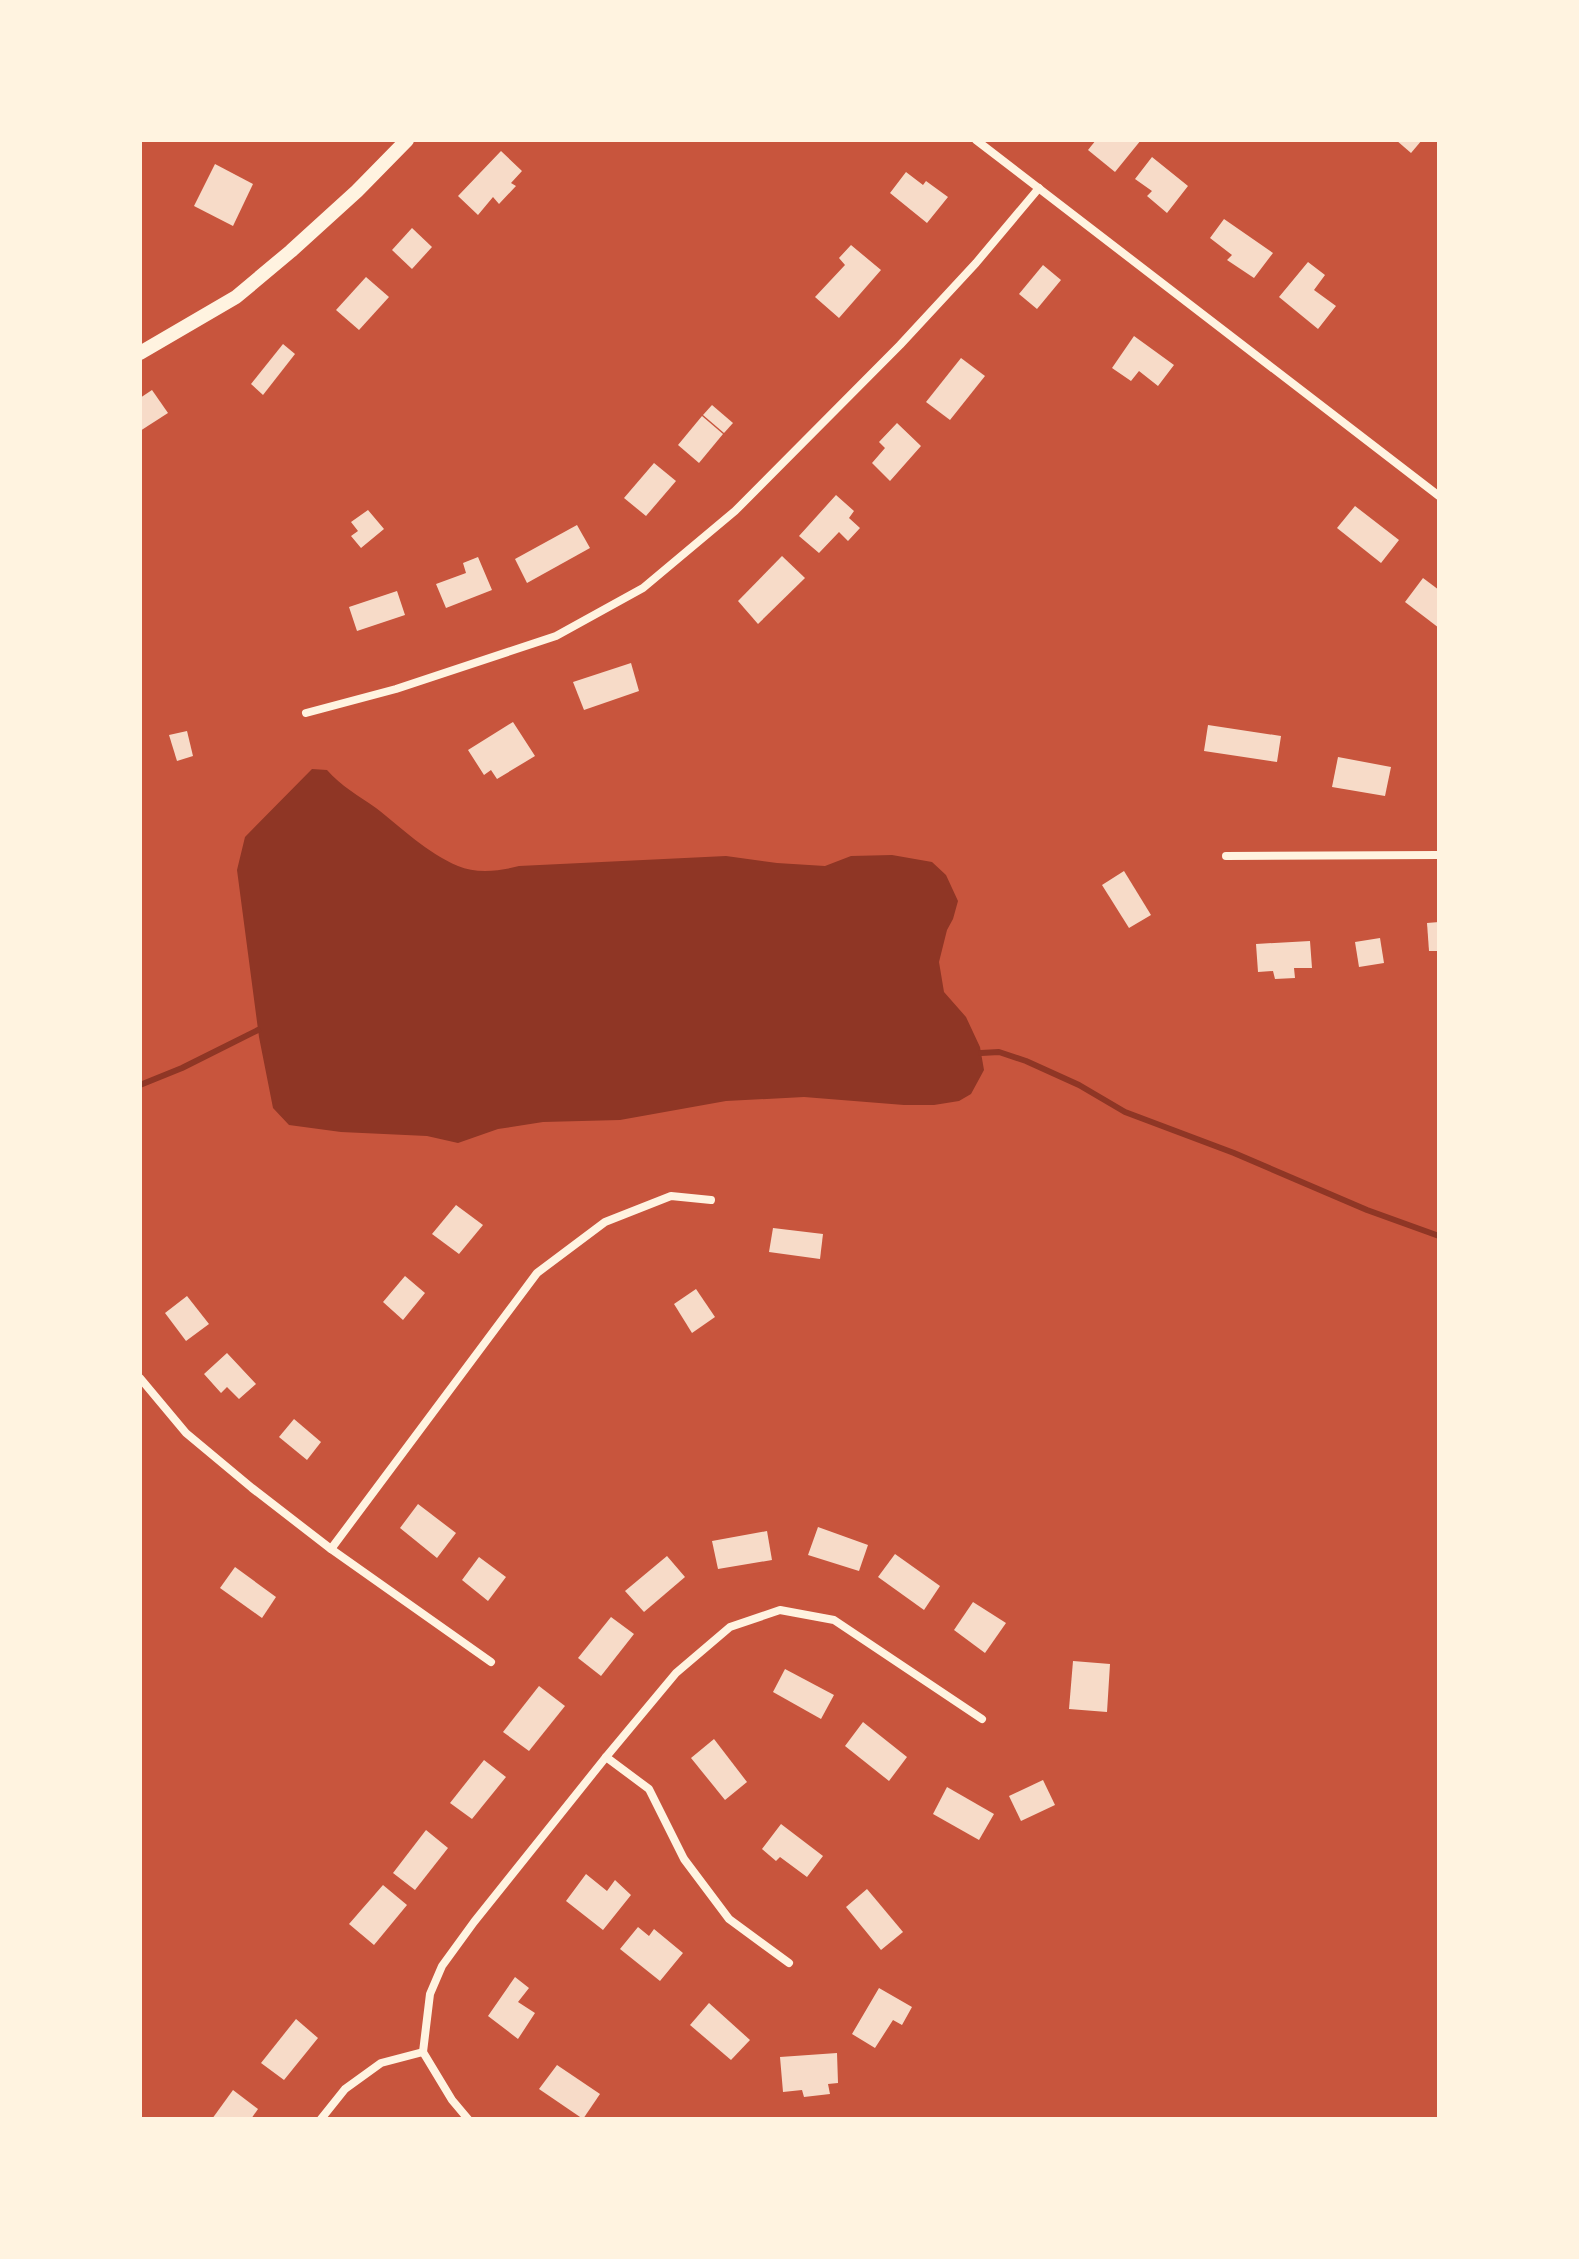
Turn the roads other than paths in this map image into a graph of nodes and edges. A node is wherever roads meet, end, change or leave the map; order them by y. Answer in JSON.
{"nodes":[{"id":1,"x":407,"y":140,"type":"edge"},
{"id":2,"x":976,"y":140,"type":"edge"},
{"id":3,"x":1039,"y":188,"type":"junction"},
{"id":4,"x":140,"y":353,"type":"edge"},
{"id":5,"x":1439,"y":496,"type":"edge"},
{"id":6,"x":306,"y":713,"type":"dead end"},
{"id":7,"x":1439,"y":855,"type":"edge"},
{"id":8,"x":1226,"y":856,"type":"dead end"},
{"id":9,"x":711,"y":1200,"type":"dead end"},
{"id":10,"x":140,"y":1378,"type":"edge"},
{"id":11,"x":331,"y":1549,"type":"junction"},
{"id":12,"x":491,"y":1662,"type":"dead end"},
{"id":13,"x":982,"y":1719,"type":"dead end"},
{"id":14,"x":606,"y":1757,"type":"junction"},
{"id":15,"x":789,"y":1963,"type":"dead end"},
{"id":16,"x":423,"y":2052,"type":"junction"},
{"id":17,"x":321,"y":2119,"type":"edge"},
{"id":18,"x":468,"y":2119,"type":"edge"}],
"edges":[{"from":1,"to":4,"type":"street"},
{"from":2,"to":3,"type":"street"},
{"from":3,"to":5,"type":"street"},
{"from":3,"to":6,"type":"street"},
{"from":7,"to":8,"type":"street"},
{"from":9,"to":11,"type":"street"},
{"from":10,"to":11,"type":"street"},
{"from":11,"to":12,"type":"street"},
{"from":13,"to":14,"type":"street"},
{"from":14,"to":15,"type":"street"},
{"from":14,"to":16,"type":"street"},
{"from":16,"to":17,"type":"street"},
{"from":16,"to":18,"type":"street"}]}
